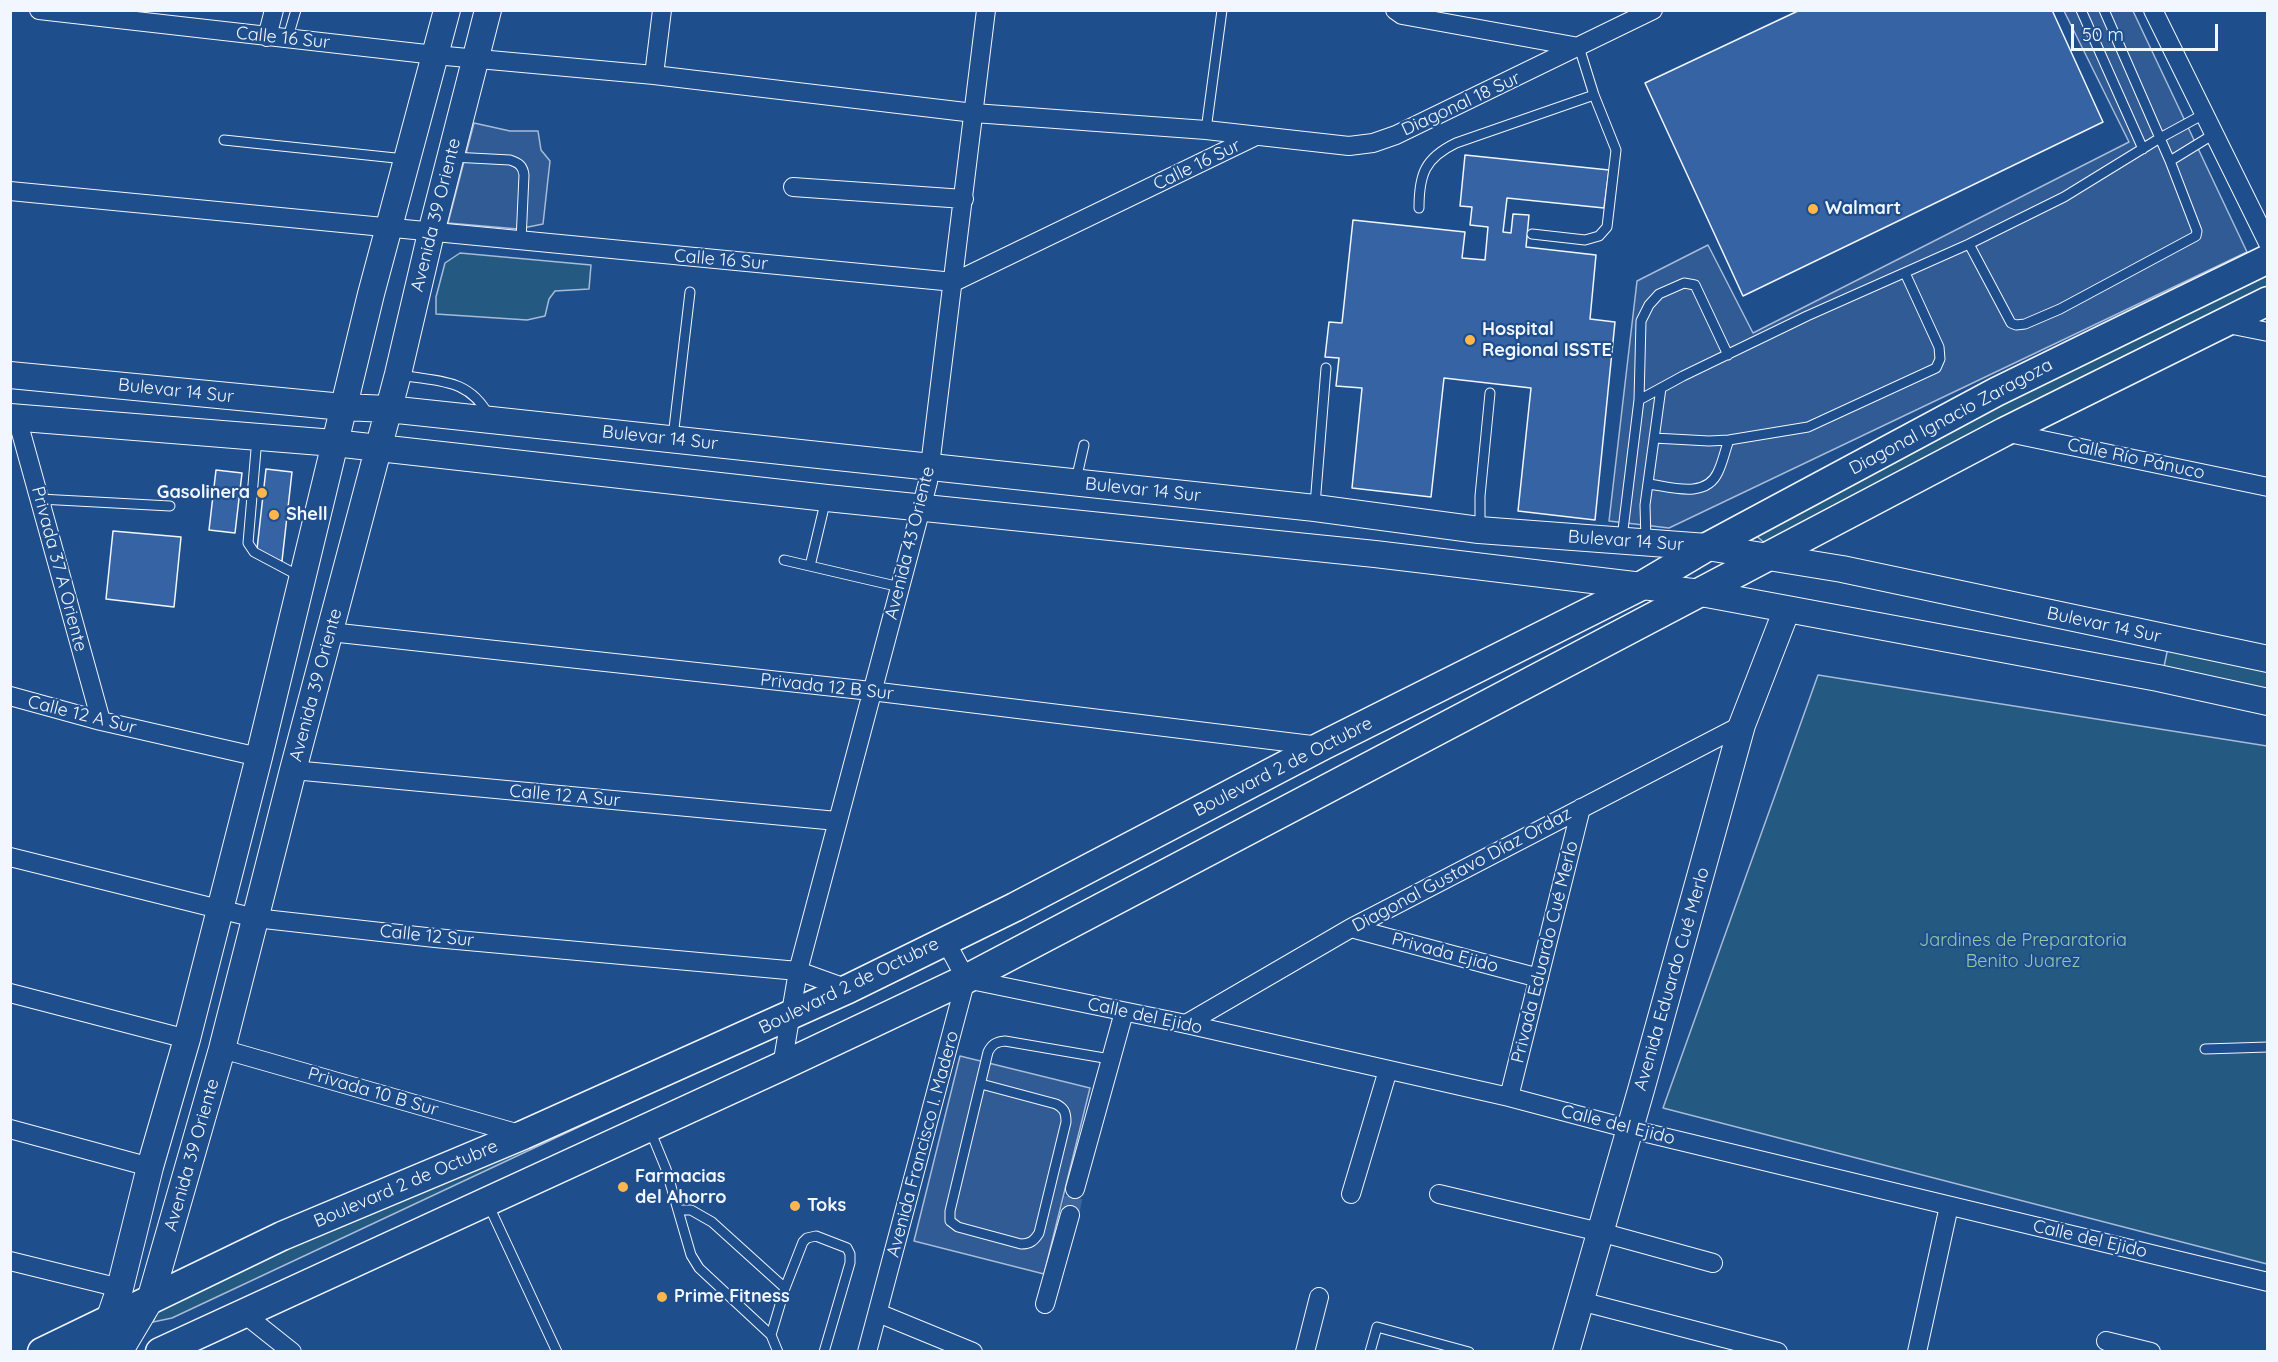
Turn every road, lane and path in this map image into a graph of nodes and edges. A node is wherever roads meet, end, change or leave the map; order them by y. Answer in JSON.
{"nodes":[{"id":1,"x":39,"y":10,"type":"edge"},
{"id":2,"x":274,"y":10,"type":"edge"},
{"id":3,"x":296,"y":10,"type":"edge"},
{"id":4,"x":447,"y":10,"type":"edge"},
{"id":5,"x":488,"y":10,"type":"edge"},
{"id":6,"x":662,"y":10,"type":"edge"},
{"id":7,"x":986,"y":10,"type":"edge"},
{"id":8,"x":1222,"y":10,"type":"edge"},
{"id":9,"x":1395,"y":10,"type":"edge"},
{"id":10,"x":1653,"y":10,"type":"edge"},
{"id":11,"x":2081,"y":10,"type":"edge"},
{"id":12,"x":2104,"y":10,"type":"edge"},
{"id":13,"x":2153,"y":10,"type":"edge"},
{"id":14,"x":112,"y":15,"type":"edge"},
{"id":15,"x":267,"y":37,"type":"junction"},
{"id":16,"x":288,"y":37,"type":"junction"},
{"id":17,"x":1579,"y":48,"type":"junction"},
{"id":18,"x":435,"y":56,"type":"junction"},
{"id":19,"x":475,"y":59,"type":"junction"},
{"id":20,"x":654,"y":75,"type":"junction"},
{"id":21,"x":1594,"y":95,"type":"junction"},
{"id":22,"x":974,"y":113,"type":"junction"},
{"id":23,"x":2204,"y":114,"type":"junction"},
{"id":24,"x":1206,"y":130,"type":"junction"},
{"id":25,"x":2214,"y":134,"type":"junction"},
{"id":26,"x":1256,"y":136,"type":"junction"},
{"id":27,"x":2160,"y":138,"type":"junction"},
{"id":28,"x":224,"y":140,"type":"dead end"},
{"id":29,"x":2143,"y":149,"type":"junction"},
{"id":30,"x":450,"y":156,"type":"junction"},
{"id":31,"x":407,"y":159,"type":"junction"},
{"id":32,"x":2170,"y":161,"type":"junction"},
{"id":33,"x":793,"y":187,"type":"dead end"},
{"id":34,"x":10,"y":191,"type":"edge"},
{"id":35,"x":964,"y":199,"type":"junction"},
{"id":36,"x":1419,"y":208,"type":"dead end"},
{"id":37,"x":388,"y":227,"type":"junction"},
{"id":38,"x":431,"y":233,"type":"junction"},
{"id":39,"x":1532,"y":234,"type":"dead end"},
{"id":40,"x":521,"y":242,"type":"junction"},
{"id":41,"x":2268,"y":243,"type":"edge"},
{"id":42,"x":1969,"y":244,"type":"junction"},
{"id":43,"x":2268,"y":259,"type":"edge"},
{"id":44,"x":1905,"y":273,"type":"junction"},
{"id":45,"x":954,"y":282,"type":"junction"},
{"id":46,"x":690,"y":292,"type":"dead end"},
{"id":47,"x":2268,"y":301,"type":"edge"},
{"id":48,"x":2223,"y":323,"type":"junction"},
{"id":49,"x":2268,"y":332,"type":"edge"},
{"id":50,"x":1728,"y":355,"type":"junction"},
{"id":51,"x":1326,"y":368,"type":"dead end"},
{"id":52,"x":10,"y":375,"type":"edge"},
{"id":53,"x":398,"y":375,"type":"junction"},
{"id":54,"x":1661,"y":388,"type":"junction"},
{"id":55,"x":1490,"y":393,"type":"dead end"},
{"id":56,"x":1639,"y":400,"type":"junction"},
{"id":57,"x":343,"y":407,"type":"junction"},
{"id":58,"x":388,"y":409,"type":"junction"},
{"id":59,"x":14,"y":417,"type":"edge"},
{"id":60,"x":492,"y":420,"type":"junction"},
{"id":61,"x":2004,"y":432,"type":"junction"},
{"id":62,"x":258,"y":436,"type":"junction"},
{"id":63,"x":1654,"y":438,"type":"junction"},
{"id":64,"x":672,"y":439,"type":"junction"},
{"id":65,"x":1729,"y":440,"type":"junction"},
{"id":66,"x":334,"y":443,"type":"junction"},
{"id":67,"x":1084,"y":445,"type":"dead end"},
{"id":68,"x":378,"y":448,"type":"junction"},
{"id":69,"x":930,"y":465,"type":"junction"},
{"id":70,"x":1076,"y":482,"type":"junction"},
{"id":71,"x":1649,"y":483,"type":"junction"},
{"id":72,"x":2268,"y":487,"type":"edge"},
{"id":73,"x":827,"y":498,"type":"junction"},
{"id":74,"x":40,"y":499,"type":"junction"},
{"id":75,"x":170,"y":506,"type":"dead end"},
{"id":76,"x":921,"y":508,"type":"junction"},
{"id":77,"x":1315,"y":508,"type":"junction"},
{"id":78,"x":1479,"y":531,"type":"junction"},
{"id":79,"x":1634,"y":541,"type":"junction"},
{"id":80,"x":1707,"y":547,"type":"junction"},
{"id":81,"x":1769,"y":556,"type":"junction"},
{"id":82,"x":784,"y":561,"type":"dead end"},
{"id":83,"x":810,"y":566,"type":"junction"},
{"id":84,"x":302,"y":578,"type":"junction"},
{"id":85,"x":1641,"y":586,"type":"junction"},
{"id":86,"x":900,"y":587,"type":"junction"},
{"id":87,"x":1701,"y":592,"type":"junction"},
{"id":88,"x":1787,"y":609,"type":"junction"},
{"id":89,"x":330,"y":632,"type":"junction"},
{"id":90,"x":2268,"y":659,"type":"edge"},
{"id":91,"x":872,"y":691,"type":"junction"},
{"id":92,"x":10,"y":696,"type":"edge"},
{"id":93,"x":2268,"y":702,"type":"edge"},
{"id":94,"x":101,"y":721,"type":"junction"},
{"id":95,"x":1742,"y":725,"type":"junction"},
{"id":96,"x":1322,"y":746,"type":"junction"},
{"id":97,"x":259,"y":757,"type":"junction"},
{"id":98,"x":293,"y":771,"type":"junction"},
{"id":99,"x":1581,"y":808,"type":"junction"},
{"id":100,"x":837,"y":821,"type":"junction"},
{"id":101,"x":10,"y":857,"type":"edge"},
{"id":102,"x":219,"y":910,"type":"junction"},
{"id":103,"x":255,"y":918,"type":"junction"},
{"id":104,"x":1351,"y":928,"type":"junction"},
{"id":105,"x":945,"y":939,"type":"junction"},
{"id":106,"x":798,"y":972,"type":"junction"},
{"id":107,"x":1539,"y":978,"type":"junction"},
{"id":108,"x":966,"y":979,"type":"junction"},
{"id":109,"x":848,"y":989,"type":"junction"},
{"id":110,"x":10,"y":993,"type":"edge"},
{"id":111,"x":1124,"y":1012,"type":"junction"},
{"id":112,"x":789,"y":1016,"type":"junction"},
{"id":113,"x":1186,"y":1024,"type":"junction"},
{"id":114,"x":187,"y":1040,"type":"junction"},
{"id":115,"x":2268,"y":1047,"type":"edge"},
{"id":116,"x":222,"y":1049,"type":"junction"},
{"id":117,"x":2205,"y":1049,"type":"dead end"},
{"id":118,"x":1110,"y":1059,"type":"junction"},
{"id":119,"x":782,"y":1066,"type":"junction"},
{"id":120,"x":1388,"y":1070,"type":"junction"},
{"id":121,"x":981,"y":1084,"type":"junction"},
{"id":122,"x":1509,"y":1097,"type":"junction"},
{"id":123,"x":649,"y":1128,"type":"junction"},
{"id":124,"x":10,"y":1129,"type":"edge"},
{"id":125,"x":1630,"y":1129,"type":"junction"},
{"id":126,"x":523,"y":1135,"type":"junction"},
{"id":127,"x":150,"y":1167,"type":"junction"},
{"id":128,"x":1076,"y":1189,"type":"tunnel mouth"},
{"id":129,"x":1351,"y":1194,"type":"dead end"},
{"id":130,"x":1439,"y":1194,"type":"dead end"},
{"id":131,"x":487,"y":1202,"type":"junction"},
{"id":132,"x":1949,"y":1206,"type":"junction"},
{"id":133,"x":679,"y":1210,"type":"junction"},
{"id":134,"x":1070,"y":1215,"type":"tunnel mouth"},
{"id":135,"x":1600,"y":1232,"type":"junction"},
{"id":136,"x":10,"y":1262,"type":"edge"},
{"id":137,"x":1713,"y":1263,"type":"dead end"},
{"id":138,"x":2268,"y":1282,"type":"edge"},
{"id":139,"x":120,"y":1288,"type":"junction"},
{"id":140,"x":785,"y":1288,"type":"junction"},
{"id":141,"x":1319,"y":1297,"type":"dead end"},
{"id":142,"x":150,"y":1299,"type":"junction"},
{"id":143,"x":1580,"y":1301,"type":"junction"},
{"id":144,"x":1045,"y":1304,"type":"dead end"},
{"id":145,"x":243,"y":1313,"type":"junction"},
{"id":146,"x":878,"y":1313,"type":"junction"},
{"id":147,"x":109,"y":1320,"type":"junction"},
{"id":148,"x":771,"y":1335,"type":"junction"},
{"id":149,"x":2106,"y":1341,"type":"dead end"},
{"id":150,"x":42,"y":1352,"type":"edge"},
{"id":151,"x":90,"y":1352,"type":"edge"},
{"id":152,"x":119,"y":1352,"type":"edge"},
{"id":153,"x":160,"y":1352,"type":"edge"},
{"id":154,"x":292,"y":1352,"type":"edge"},
{"id":155,"x":557,"y":1352,"type":"edge"},
{"id":156,"x":778,"y":1352,"type":"edge"},
{"id":157,"x":824,"y":1352,"type":"edge"},
{"id":158,"x":867,"y":1352,"type":"edge"},
{"id":159,"x":973,"y":1352,"type":"edge"},
{"id":160,"x":1305,"y":1352,"type":"edge"},
{"id":161,"x":1370,"y":1352,"type":"edge"},
{"id":162,"x":1469,"y":1352,"type":"edge"},
{"id":163,"x":1566,"y":1352,"type":"edge"},
{"id":164,"x":1778,"y":1352,"type":"edge"},
{"id":165,"x":1917,"y":1352,"type":"edge"},
{"id":166,"x":2151,"y":1352,"type":"edge"}],
"edges":[{"from":1,"to":14,"type":"street","name":"Calle 16 Sur"},
{"from":2,"to":15,"type":"street"},
{"from":3,"to":16,"type":"lane"},
{"from":4,"to":18,"type":"main road","name":"Avenida 39 Oriente"},
{"from":5,"to":19,"type":"main road","name":"Avenida 39 Oriente"},
{"from":6,"to":20,"type":"street"},
{"from":7,"to":22,"type":"street","name":"Avenida 43 Oriente"},
{"from":8,"to":24,"type":"lane"},
{"from":9,"to":17,"type":"street"},
{"from":10,"to":17,"type":"street","name":"Diagonal 18 Sur"},
{"from":11,"to":29,"type":"lane"},
{"from":12,"to":27,"type":"lane"},
{"from":13,"to":23,"type":"street"},
{"from":14,"to":15,"type":"street","name":"Calle 16 Sur"},
{"from":15,"to":16,"type":"street","name":"Calle 16 Sur"},
{"from":16,"to":18,"type":"street","name":"Calle 16 Sur"},
{"from":17,"to":21,"type":"lane"},
{"from":17,"to":26,"type":"street","name":"Diagonal 18 Sur"},
{"from":18,"to":19,"type":"street","name":"Calle 16 Sur"},
{"from":18,"to":31,"type":"main road","name":"Avenida 39 Oriente"},
{"from":19,"to":20,"type":"street","name":"Calle 16 Sur"},
{"from":19,"to":30,"type":"main road","name":"Avenida 39 Oriente"},
{"from":20,"to":22,"type":"street","name":"Calle 16 Sur"},
{"from":21,"to":36,"type":"lane"},
{"from":21,"to":39,"type":"lane"},
{"from":22,"to":24,"type":"street","name":"Calle 16 Sur"},
{"from":22,"to":35,"type":"street","name":"Avenida 43 Oriente"},
{"from":23,"to":25,"type":"street"},
{"from":23,"to":27,"type":"lane"},
{"from":24,"to":26,"type":"street","name":"Calle 16 Sur"},
{"from":25,"to":32,"type":"lane"},
{"from":25,"to":41,"type":"street"},
{"from":26,"to":45,"type":"street","name":"Calle 16 Sur"},
{"from":27,"to":29,"type":"lane"},
{"from":27,"to":32,"type":"lane"},
{"from":28,"to":31,"type":"lane"},
{"from":29,"to":42,"type":"lane"},
{"from":30,"to":38,"type":"main road","name":"Avenida 39 Oriente"},
{"from":30,"to":40,"type":"lane"},
{"from":31,"to":37,"type":"main road","name":"Avenida 39 Oriente"},
{"from":32,"to":42,"type":"lane"},
{"from":33,"to":35,"type":"street"},
{"from":34,"to":37,"type":"street","name":"Calle 16 Sur"},
{"from":35,"to":45,"type":"street","name":"Avenida 43 Oriente"},
{"from":37,"to":38,"type":"street","name":"Calle 16 Sur"},
{"from":37,"to":57,"type":"main road","name":"Avenida 39 Oriente"},
{"from":38,"to":40,"type":"street","name":"Calle 16 Sur"},
{"from":38,"to":53,"type":"main road","name":"Avenida 39 Oriente"},
{"from":40,"to":45,"type":"street","name":"Calle 16 Sur"},
{"from":42,"to":44,"type":"lane"},
{"from":43,"to":80,"type":"main road","name":"Diagonal Ignacio Zaragoza"},
{"from":44,"to":50,"type":"lane"},
{"from":44,"to":65,"type":"lane"},
{"from":45,"to":69,"type":"street","name":"Avenida 43 Oriente"},
{"from":46,"to":64,"type":"lane"},
{"from":47,"to":48,"type":"main road","name":"Diagonal Ignacio Zaragoza"},
{"from":48,"to":49,"type":"street"},
{"from":48,"to":61,"type":"main road","name":"Diagonal Ignacio Zaragoza"},
{"from":50,"to":54,"type":"lane"},
{"from":50,"to":56,"type":"lane"},
{"from":51,"to":77,"type":"lane"},
{"from":52,"to":57,"type":"main road","name":"Bulevar 14 Sur"},
{"from":53,"to":58,"type":"main road","name":"Avenida 39 Oriente"},
{"from":53,"to":60,"type":"lane"},
{"from":54,"to":56,"type":"lane"},
{"from":54,"to":63,"type":"lane"},
{"from":55,"to":78,"type":"lane"},
{"from":56,"to":79,"type":"lane"},
{"from":57,"to":58,"type":"main road","name":"Bulevar 14 Sur"},
{"from":57,"to":66,"type":"main road","name":"Avenida 39 Oriente"},
{"from":58,"to":60,"type":"main road","name":"Bulevar 14 Sur"},
{"from":58,"to":68,"type":"main road","name":"Avenida 39 Oriente"},
{"from":59,"to":62,"type":"main road","name":"Bulevar 14 Sur"},
{"from":59,"to":74,"type":"street","name":"Privada 37 A Oriente"},
{"from":60,"to":64,"type":"main road","name":"Bulevar 14 Sur"},
{"from":61,"to":72,"type":"street","name":"Calle Río Pánuco"},
{"from":61,"to":81,"type":"main road","name":"Diagonal Ignacio Zaragoza"},
{"from":62,"to":66,"type":"main road","name":"Bulevar 14 Sur"},
{"from":62,"to":84,"type":"lane"},
{"from":63,"to":65,"type":"lane"},
{"from":63,"to":71,"type":"lane"},
{"from":64,"to":69,"type":"main road","name":"Bulevar 14 Sur"},
{"from":65,"to":71,"type":"lane"},
{"from":66,"to":68,"type":"main road","name":"Bulevar 14 Sur"},
{"from":66,"to":84,"type":"main road","name":"Avenida 39 Oriente"},
{"from":67,"to":70,"type":"lane"},
{"from":68,"to":73,"type":"main road","name":"Bulevar 14 Sur"},
{"from":68,"to":89,"type":"main road","name":"Avenida 39 Oriente"},
{"from":69,"to":70,"type":"main road","name":"Bulevar 14 Sur"},
{"from":69,"to":76,"type":"street","name":"Avenida 43 Oriente"},
{"from":70,"to":77,"type":"main road","name":"Bulevar 14 Sur"},
{"from":71,"to":79,"type":"lane"},
{"from":73,"to":76,"type":"main road","name":"Bulevar 14 Sur"},
{"from":73,"to":83,"type":"lane"},
{"from":74,"to":75,"type":"lane"},
{"from":74,"to":94,"type":"street","name":"Privada 37 A Oriente"},
{"from":76,"to":85,"type":"main road","name":"Bulevar 14 Sur"},
{"from":76,"to":86,"type":"street","name":"Avenida 43 Oriente"},
{"from":77,"to":78,"type":"main road","name":"Bulevar 14 Sur"},
{"from":78,"to":79,"type":"main road","name":"Bulevar 14 Sur"},
{"from":79,"to":80,"type":"main road","name":"Bulevar 14 Sur"},
{"from":80,"to":81,"type":"main road","name":"Bulevar 14 Sur"},
{"from":80,"to":85,"type":"main road","name":"Diagonal Ignacio Zaragoza"},
{"from":81,"to":87,"type":"main road","name":"Diagonal Ignacio Zaragoza"},
{"from":81,"to":90,"type":"main road","name":"Bulevar 14 Sur"},
{"from":82,"to":83,"type":"lane"},
{"from":83,"to":86,"type":"lane"},
{"from":84,"to":97,"type":"main road","name":"Avenida 39 Oriente"},
{"from":85,"to":87,"type":"main road","name":"Bulevar 14 Sur"},
{"from":85,"to":96,"type":"main road","name":"Boulevard 2 de Octubre"},
{"from":86,"to":91,"type":"street","name":"Avenida 43 Oriente"},
{"from":87,"to":88,"type":"main road","name":"Bulevar 14 Sur"},
{"from":87,"to":108,"type":"main road"},
{"from":88,"to":93,"type":"main road","name":"Bulevar 14 Sur"},
{"from":88,"to":95,"type":"main road","name":"Avenida Eduardo Cué Merlo"},
{"from":89,"to":91,"type":"street","name":"Privada 12 B Sur"},
{"from":89,"to":98,"type":"main road","name":"Avenida 39 Oriente"},
{"from":91,"to":96,"type":"street","name":"Privada 12 B Sur"},
{"from":91,"to":100,"type":"street","name":"Avenida 43 Oriente"},
{"from":92,"to":94,"type":"street","name":"Calle 12 A Sur"},
{"from":94,"to":97,"type":"street","name":"Calle 12 A Sur"},
{"from":95,"to":99,"type":"street","name":"Diagonal Gustavo Díaz Ordaz"},
{"from":95,"to":125,"type":"main road","name":"Avenida Eduardo Cué Merlo"},
{"from":96,"to":105,"type":"main road","name":"Boulevard 2 de Octubre"},
{"from":97,"to":102,"type":"main road","name":"Avenida 39 Oriente"},
{"from":98,"to":100,"type":"street","name":"Calle 12 A Sur"},
{"from":98,"to":103,"type":"main road","name":"Avenida 39 Oriente"},
{"from":99,"to":104,"type":"street","name":"Diagonal Gustavo Díaz Ordaz"},
{"from":99,"to":107,"type":"street","name":"Privada Eduardo Cué Merlo"},
{"from":100,"to":106,"type":"street","name":"Avenida 43 Oriente"},
{"from":101,"to":102,"type":"street","name":"Calle 12 Sur"},
{"from":102,"to":103,"type":"street","name":"Calle 12 Sur"},
{"from":102,"to":114,"type":"main road","name":"Avenida 39 Oriente"},
{"from":103,"to":106,"type":"street","name":"Calle 12 Sur"},
{"from":103,"to":116,"type":"main road","name":"Avenida 39 Oriente"},
{"from":104,"to":107,"type":"street","name":"Privada Ejido"},
{"from":104,"to":113,"type":"street","name":"Diagonal Gustavo Díaz Ordaz"},
{"from":105,"to":108,"type":"street"},
{"from":105,"to":109,"type":"main road","name":"Boulevard 2 de Octubre"},
{"from":106,"to":109,"type":"street","name":"Calle 12 Sur"},
{"from":106,"to":112,"type":"street","name":"Avenida 43 Oriente"},
{"from":107,"to":122,"type":"street","name":"Privada Eduardo Cué Merlo"},
{"from":108,"to":111,"type":"street","name":"Calle del Ejido"},
{"from":108,"to":119,"type":"main road"},
{"from":108,"to":146,"type":"street","name":"Avenida Francisco I. Madero"},
{"from":109,"to":112,"type":"main road","name":"Boulevard 2 de Octubre"},
{"from":110,"to":114,"type":"street"},
{"from":111,"to":113,"type":"street","name":"Calle del Ejido"},
{"from":111,"to":118,"type":"street"},
{"from":112,"to":119,"type":"street","name":"Avenida 43 Oriente"},
{"from":112,"to":126,"type":"main road","name":"Boulevard 2 de Octubre"},
{"from":113,"to":120,"type":"street","name":"Calle del Ejido"},
{"from":114,"to":127,"type":"main road","name":"Avenida 39 Oriente"},
{"from":115,"to":117,"type":"lane"},
{"from":116,"to":126,"type":"street","name":"Privada 10 B Sur"},
{"from":116,"to":142,"type":"main road","name":"Avenida 39 Oriente"},
{"from":118,"to":121,"type":"lane"},
{"from":118,"to":128,"type":"street"},
{"from":119,"to":123,"type":"main road"},
{"from":120,"to":122,"type":"street","name":"Calle del Ejido"},
{"from":120,"to":129,"type":"street"},
{"from":121,"to":121,"type":"lane"},
{"from":122,"to":125,"type":"street","name":"Calle del Ejido"},
{"from":123,"to":131,"type":"main road"},
{"from":123,"to":133,"type":"lane"},
{"from":124,"to":127,"type":"street"},
{"from":125,"to":132,"type":"street","name":"Calle del Ejido"},
{"from":125,"to":135,"type":"main road","name":"Avenida Eduardo Cué Merlo"},
{"from":126,"to":142,"type":"main road","name":"Boulevard 2 de Octubre"},
{"from":127,"to":139,"type":"main road","name":"Avenida 39 Oriente"},
{"from":130,"to":135,"type":"street"},
{"from":131,"to":145,"type":"main road"},
{"from":131,"to":155,"type":"lane"},
{"from":132,"to":138,"type":"street","name":"Calle del Ejido"},
{"from":132,"to":165,"type":"street"},
{"from":133,"to":140,"type":"lane"},
{"from":133,"to":148,"type":"lane"},
{"from":134,"to":144,"type":"street"},
{"from":135,"to":137,"type":"street"},
{"from":135,"to":143,"type":"main road","name":"Avenida Eduardo Cué Merlo"},
{"from":136,"to":139,"type":"street"},
{"from":139,"to":147,"type":"main road","name":"Avenida 39 Oriente"},
{"from":140,"to":148,"type":"lane"},
{"from":140,"to":157,"type":"lane"},
{"from":141,"to":160,"type":"street"},
{"from":142,"to":147,"type":"main road","name":"Boulevard 2 de Octubre"},
{"from":142,"to":152,"type":"main road","name":"Avenida 39 Oriente"},
{"from":143,"to":163,"type":"main road","name":"Avenida Eduardo Cué Merlo"},
{"from":143,"to":164,"type":"street"},
{"from":145,"to":153,"type":"main road"},
{"from":145,"to":154,"type":"street"},
{"from":146,"to":158,"type":"street","name":"Avenida Francisco I. Madero"},
{"from":146,"to":159,"type":"street"},
{"from":147,"to":150,"type":"main road","name":"Boulevard 2 de Octubre"},
{"from":147,"to":151,"type":"main road","name":"Avenida 39 Oriente"},
{"from":148,"to":156,"type":"lane"},
{"from":149,"to":166,"type":"street"},
{"from":161,"to":162,"type":"lane"}]}
